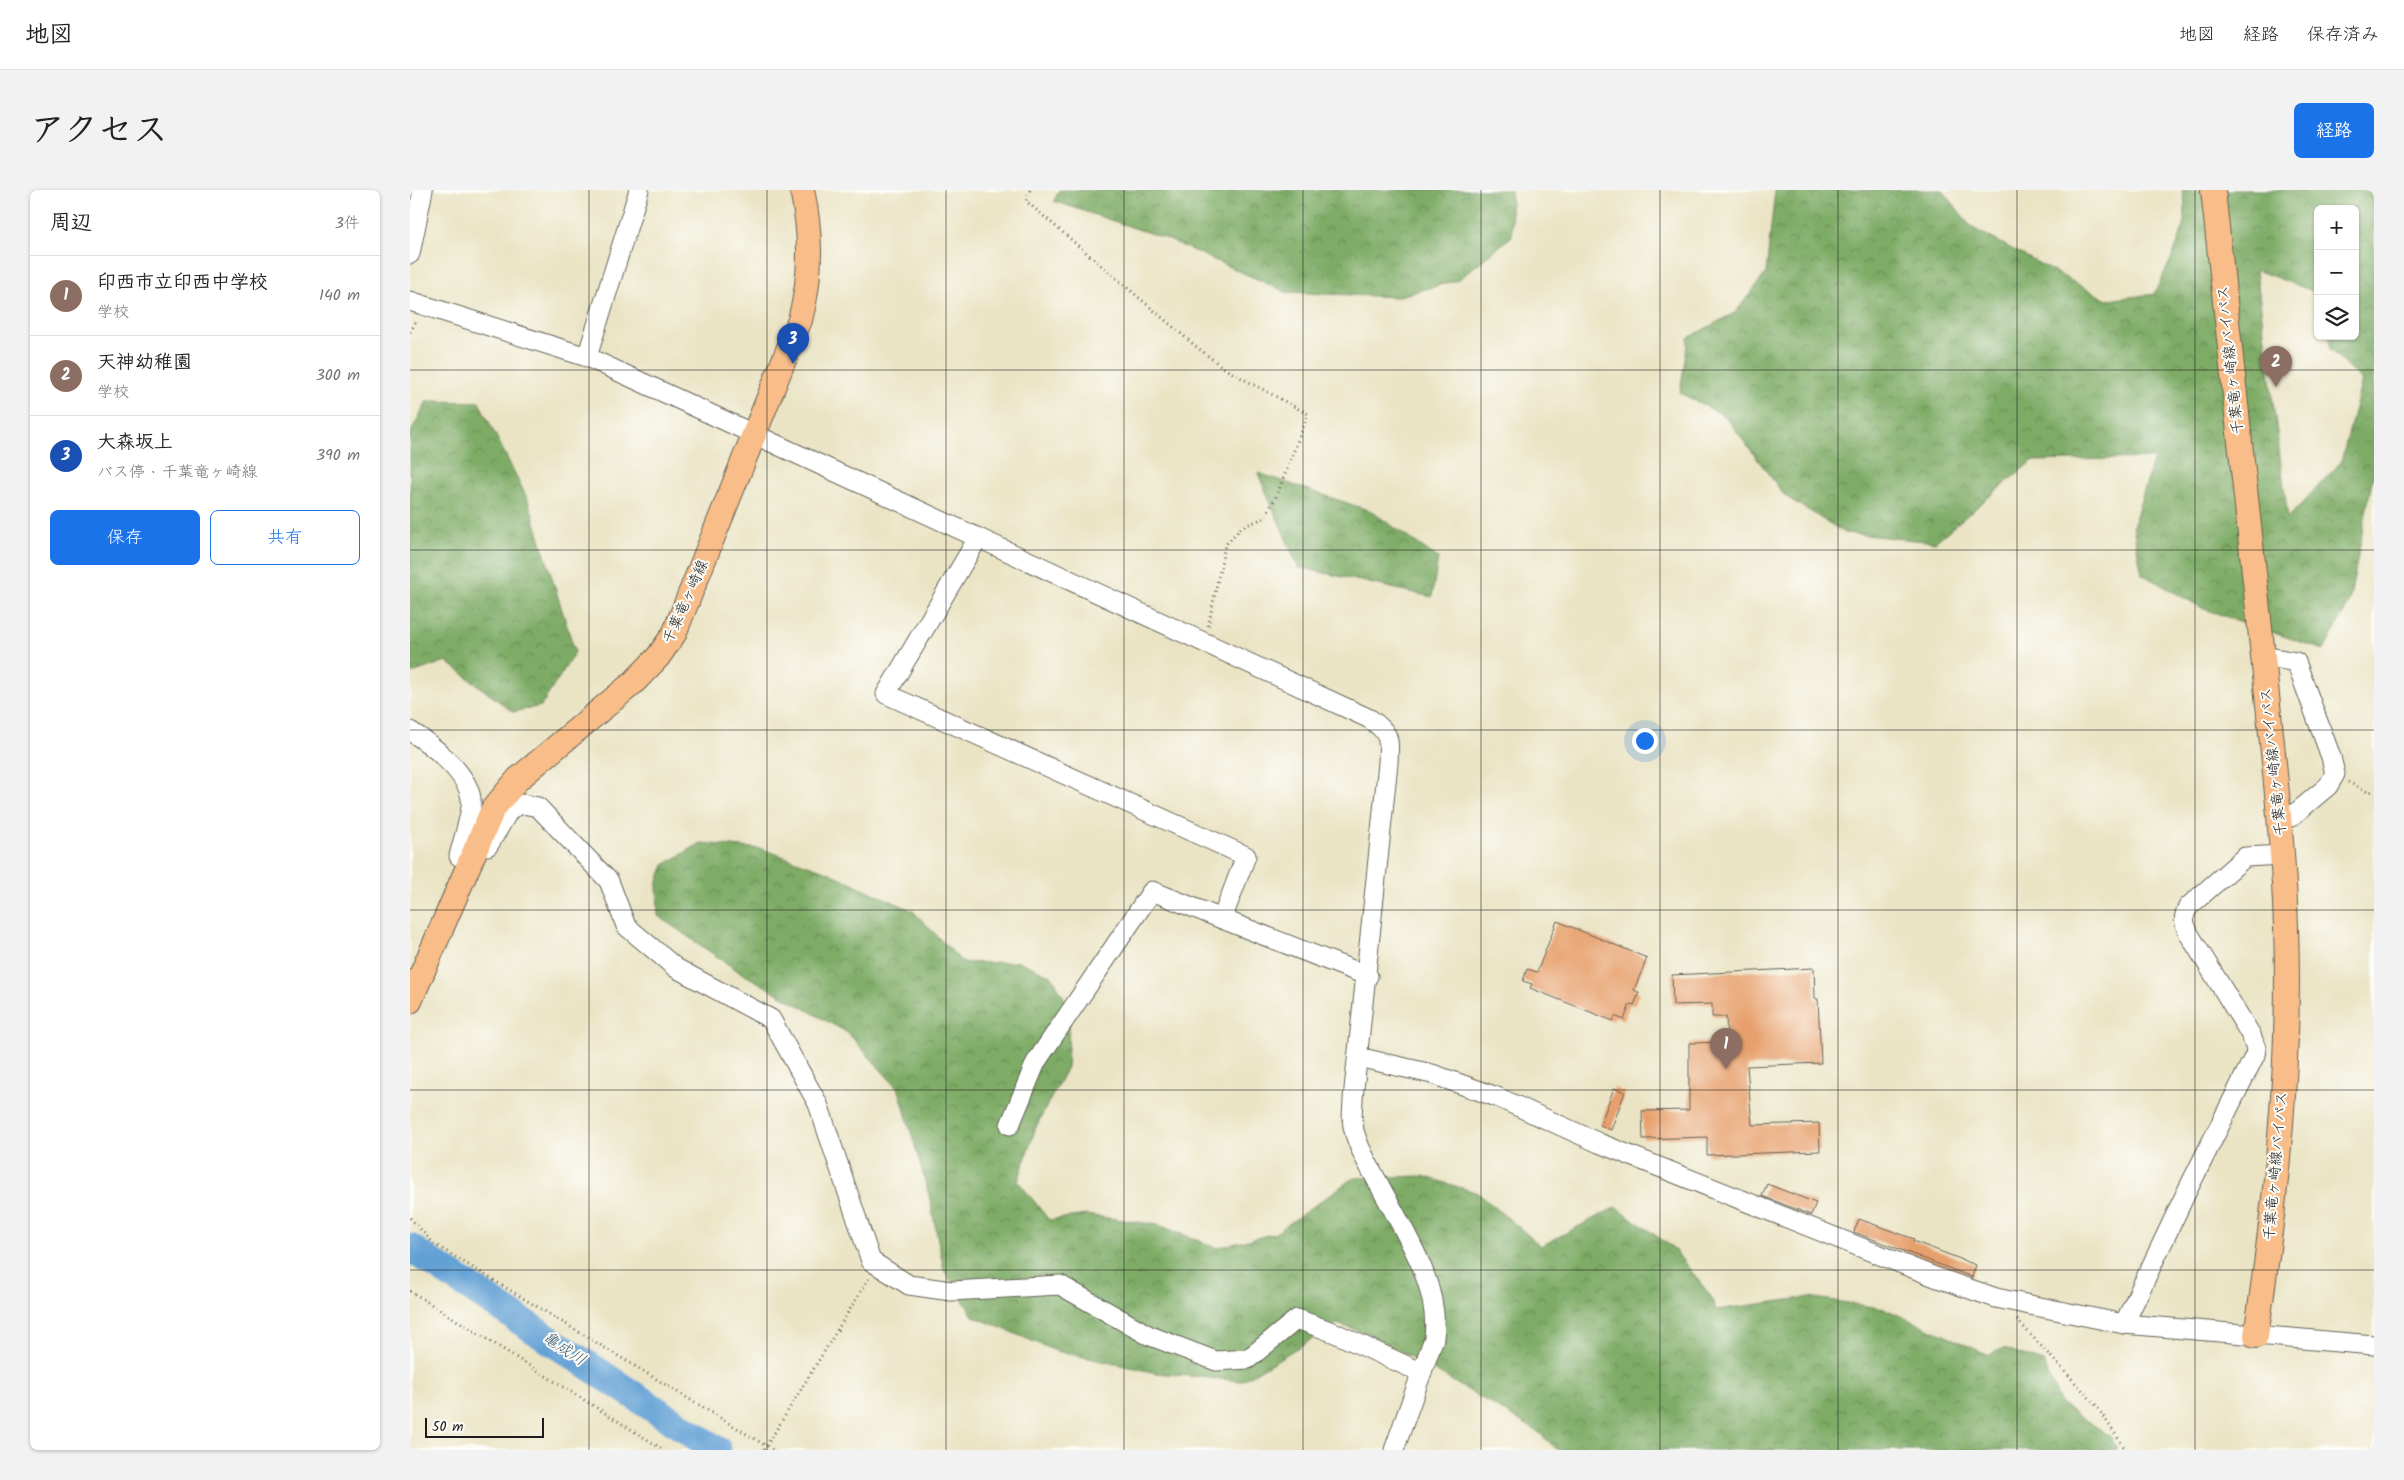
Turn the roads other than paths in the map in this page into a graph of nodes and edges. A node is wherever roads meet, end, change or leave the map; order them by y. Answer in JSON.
{"nodes":[{"id":1,"x":423,"y":190,"type":"edge"},
{"id":2,"x":639,"y":190,"type":"edge"},
{"id":3,"x":802,"y":190,"type":"edge"},
{"id":4,"x":2213,"y":190,"type":"edge"},
{"id":5,"x":410,"y":254,"type":"edge"},
{"id":6,"x":410,"y":301,"type":"edge"},
{"id":7,"x":587,"y":357,"type":"junction"},
{"id":8,"x":755,"y":434,"type":"junction"},
{"id":9,"x":978,"y":538,"type":"junction"},
{"id":10,"x":2263,"y":656,"type":"junction"},
{"id":11,"x":410,"y":731,"type":"edge"},
{"id":12,"x":2291,"y":817,"type":"dead end"},
{"id":13,"x":475,"y":846,"type":"junction"},
{"id":14,"x":2283,"y":855,"type":"junction"},
{"id":15,"x":1222,"y":919,"type":"junction"},
{"id":16,"x":1368,"y":976,"type":"junction"},
{"id":17,"x":410,"y":1001,"type":"edge"},
{"id":18,"x":1358,"y":1057,"type":"junction"},
{"id":19,"x":1010,"y":1126,"type":"dead end"},
{"id":20,"x":2124,"y":1324,"type":"junction"},
{"id":21,"x":2256,"y":1336,"type":"junction"},
{"id":22,"x":2374,"y":1345,"type":"edge"},
{"id":23,"x":1422,"y":1373,"type":"junction"},
{"id":24,"x":1394,"y":1450,"type":"edge"}],
"edges":[{"from":1,"to":5,"type":"street"},
{"from":2,"to":7,"type":"street"},
{"from":3,"to":8,"type":"main road","name":"千葉竜ヶ崎線"},
{"from":4,"to":10,"type":"main road","name":"千葉竜ヶ崎線バイパス"},
{"from":6,"to":7,"type":"street"},
{"from":7,"to":8,"type":"street"},
{"from":8,"to":9,"type":"street"},
{"from":8,"to":13,"type":"main road","name":"千葉竜ヶ崎線"},
{"from":9,"to":15,"type":"street"},
{"from":9,"to":16,"type":"street"},
{"from":10,"to":12,"type":"street"},
{"from":10,"to":14,"type":"main road","name":"千葉竜ヶ崎線バイパス"},
{"from":11,"to":13,"type":"street"},
{"from":13,"to":17,"type":"main road","name":"千葉竜ヶ崎線"},
{"from":13,"to":23,"type":"street"},
{"from":14,"to":20,"type":"street"},
{"from":14,"to":21,"type":"main road","name":"千葉竜ヶ崎線バイパス"},
{"from":15,"to":16,"type":"street"},
{"from":15,"to":19,"type":"street"},
{"from":16,"to":18,"type":"street"},
{"from":18,"to":20,"type":"street"},
{"from":18,"to":23,"type":"street"},
{"from":20,"to":21,"type":"street"},
{"from":21,"to":22,"type":"street"},
{"from":23,"to":24,"type":"street"}]}
